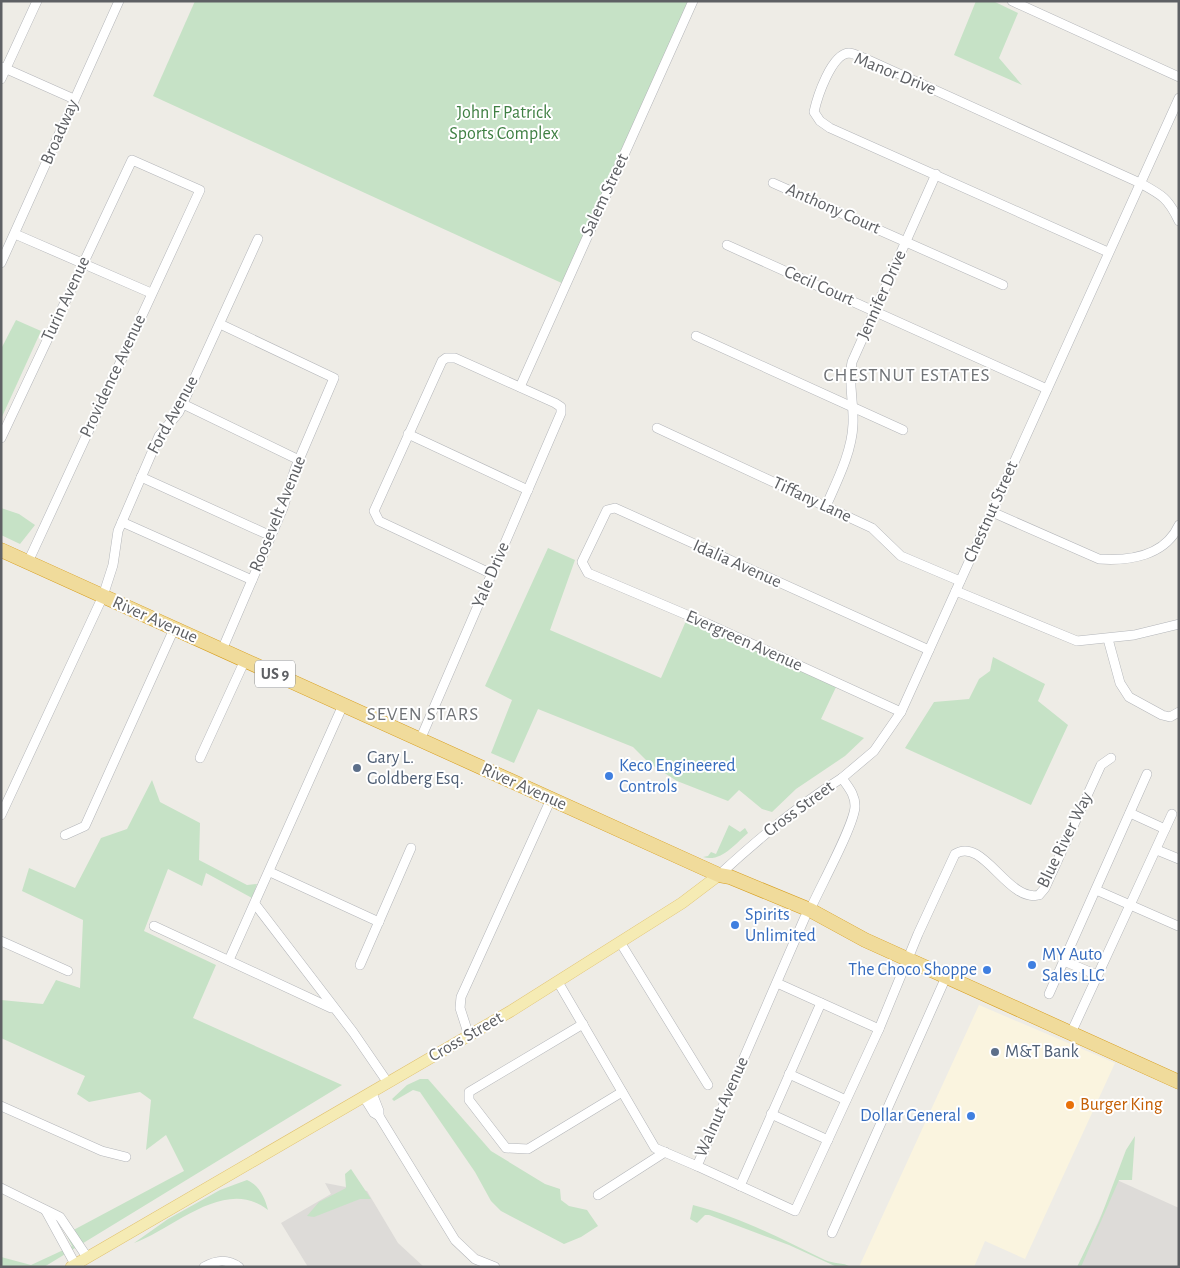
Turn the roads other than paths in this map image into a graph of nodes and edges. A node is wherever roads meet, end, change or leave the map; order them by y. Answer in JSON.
{"nodes":[{"id":1,"x":37,"y":1,"type":"edge"},
{"id":2,"x":119,"y":1,"type":"edge"},
{"id":3,"x":1012,"y":1,"type":"edge"},
{"id":4,"x":693,"y":3,"type":"edge"},
{"id":5,"x":4,"y":67,"type":"edge"},
{"id":6,"x":1179,"y":77,"type":"edge"},
{"id":7,"x":1,"y":79,"type":"edge"},
{"id":8,"x":1179,"y":98,"type":"edge"},
{"id":9,"x":74,"y":99,"type":"junction"},
{"id":10,"x":936,"y":174,"type":"junction"},
{"id":11,"x":773,"y":182,"type":"dead end"},
{"id":12,"x":1140,"y":183,"type":"junction"},
{"id":13,"x":200,"y":190,"type":"joint"},
{"id":14,"x":1179,"y":221,"type":"edge"},
{"id":15,"x":15,"y":234,"type":"junction"},
{"id":16,"x":258,"y":239,"type":"dead end"},
{"id":17,"x":906,"y":242,"type":"junction"},
{"id":18,"x":727,"y":244,"type":"dead end"},
{"id":19,"x":1108,"y":252,"type":"junction"},
{"id":20,"x":1,"y":263,"type":"edge"},
{"id":21,"x":82,"y":263,"type":"junction"},
{"id":22,"x":1002,"y":285,"type":"dead end"},
{"id":23,"x":151,"y":294,"type":"junction"},
{"id":24,"x":874,"y":311,"type":"junction"},
{"id":25,"x":220,"y":324,"type":"junction"},
{"id":26,"x":696,"y":336,"type":"dead end"},
{"id":27,"x":520,"y":387,"type":"junction"},
{"id":28,"x":1047,"y":389,"type":"junction"},
{"id":29,"x":183,"y":404,"type":"junction"},
{"id":30,"x":851,"y":406,"type":"junction"},
{"id":31,"x":657,"y":428,"type":"dead end"},
{"id":32,"x":903,"y":430,"type":"dead end"},
{"id":33,"x":408,"y":434,"type":"junction"},
{"id":34,"x":1,"y":438,"type":"edge"},
{"id":35,"x":299,"y":460,"type":"junction"},
{"id":36,"x":141,"y":477,"type":"junction"},
{"id":37,"x":528,"y":490,"type":"junction"},
{"id":38,"x":826,"y":506,"type":"junction"},
{"id":39,"x":992,"y":512,"type":"junction"},
{"id":40,"x":122,"y":522,"type":"junction"},
{"id":41,"x":1179,"y":525,"type":"edge"},
{"id":42,"x":271,"y":536,"type":"junction"},
{"id":43,"x":1,"y":550,"type":"edge"},
{"id":44,"x":28,"y":562,"type":"junction"},
{"id":45,"x":586,"y":570,"type":"joint"},
{"id":46,"x":492,"y":574,"type":"junction"},
{"id":47,"x":252,"y":580,"type":"junction"},
{"id":48,"x":960,"y":581,"type":"junction"},
{"id":49,"x":956,"y":591,"type":"junction"},
{"id":50,"x":103,"y":596,"type":"junction"},
{"id":51,"x":1179,"y":624,"type":"edge"},
{"id":52,"x":174,"y":629,"type":"junction"},
{"id":53,"x":1108,"y":639,"type":"junction"},
{"id":54,"x":222,"y":650,"type":"junction"},
{"id":55,"x":929,"y":650,"type":"junction"},
{"id":56,"x":245,"y":660,"type":"junction"},
{"id":57,"x":343,"y":705,"type":"junction"},
{"id":58,"x":901,"y":712,"type":"junction"},
{"id":59,"x":1179,"y":712,"type":"edge"},
{"id":60,"x":420,"y":740,"type":"junction"},
{"id":61,"x":200,"y":758,"type":"dead end"},
{"id":62,"x":1111,"y":758,"type":"dead end"},
{"id":63,"x":1147,"y":774,"type":"dead end"},
{"id":64,"x":842,"y":778,"type":"junction"},
{"id":65,"x":551,"y":799,"type":"junction"},
{"id":66,"x":1130,"y":813,"type":"junction"},
{"id":67,"x":1172,"y":814,"type":"dead end"},
{"id":68,"x":1,"y":815,"type":"edge"},
{"id":69,"x":1166,"y":829,"type":"junction"},
{"id":70,"x":65,"y":835,"type":"dead end"},
{"id":71,"x":412,"y":848,"type":"dead end"},
{"id":72,"x":1157,"y":850,"type":"junction"},
{"id":73,"x":1179,"y":860,"type":"edge"},
{"id":74,"x":270,"y":872,"type":"junction"},
{"id":75,"x":718,"y":875,"type":"junction"},
{"id":76,"x":1096,"y":890,"type":"junction"},
{"id":77,"x":254,"y":904,"type":"junction"},
{"id":78,"x":1131,"y":904,"type":"junction"},
{"id":79,"x":808,"y":914,"type":"junction"},
{"id":80,"x":379,"y":922,"type":"junction"},
{"id":81,"x":154,"y":926,"type":"dead end"},
{"id":82,"x":1178,"y":926,"type":"edge"},
{"id":83,"x":1,"y":941,"type":"edge"},
{"id":84,"x":620,"y":942,"type":"junction"},
{"id":85,"x":229,"y":960,"type":"junction"},
{"id":86,"x":909,"y":960,"type":"junction"},
{"id":87,"x":1064,"y":961,"type":"junction"},
{"id":88,"x":360,"y":965,"type":"dead end"},
{"id":89,"x":68,"y":971,"type":"dead end"},
{"id":90,"x":1097,"y":975,"type":"junction"},
{"id":91,"x":946,"y":977,"type":"junction"},
{"id":92,"x":558,"y":982,"type":"junction"},
{"id":93,"x":777,"y":983,"type":"junction"},
{"id":94,"x":1050,"y":994,"type":"dead end"},
{"id":95,"x":821,"y":1003,"type":"junction"},
{"id":96,"x":334,"y":1009,"type":"junction"},
{"id":97,"x":583,"y":1024,"type":"junction"},
{"id":98,"x":879,"y":1029,"type":"junction"},
{"id":99,"x":1071,"y":1033,"type":"junction"},
{"id":100,"x":469,"y":1036,"type":"junction"},
{"id":101,"x":789,"y":1074,"type":"junction"},
{"id":102,"x":1179,"y":1082,"type":"edge"},
{"id":103,"x":388,"y":1083,"type":"junction"},
{"id":104,"x":708,"y":1085,"type":"dead end"},
{"id":105,"x":622,"y":1092,"type":"junction"},
{"id":106,"x":368,"y":1095,"type":"junction"},
{"id":107,"x":846,"y":1100,"type":"junction"},
{"id":108,"x":1,"y":1106,"type":"edge"},
{"id":109,"x":772,"y":1114,"type":"junction"},
{"id":110,"x":828,"y":1140,"type":"junction"},
{"id":111,"x":665,"y":1152,"type":"junction"},
{"id":112,"x":126,"y":1157,"type":"dead end"},
{"id":113,"x":697,"y":1166,"type":"junction"},
{"id":114,"x":740,"y":1186,"type":"junction"},
{"id":115,"x":1,"y":1188,"type":"edge"},
{"id":116,"x":598,"y":1196,"type":"dead end"},
{"id":117,"x":46,"y":1211,"type":"junction"},
{"id":118,"x":832,"y":1233,"type":"dead end"},
{"id":119,"x":87,"y":1258,"type":"junction"},
{"id":120,"x":73,"y":1266,"type":"edge"},
{"id":121,"x":204,"y":1267,"type":"edge"},
{"id":122,"x":239,"y":1267,"type":"edge"},
{"id":123,"x":495,"y":1267,"type":"edge"}],
"edges":[{"from":1,"to":5,"type":"street"},
{"from":2,"to":9,"type":"street","name":"Broadway"},
{"from":3,"to":6,"type":"street"},
{"from":4,"to":27,"type":"street","name":"Salem Street"},
{"from":5,"to":7,"type":"street"},
{"from":5,"to":9,"type":"street"},
{"from":8,"to":12,"type":"street","name":"Chestnut Street"},
{"from":9,"to":15,"type":"street","name":"Broadway"},
{"from":10,"to":12,"type":"street","name":"Manor Drive"},
{"from":10,"to":17,"type":"street","name":"Jennifer Drive"},
{"from":10,"to":19,"type":"street","name":"Manor Drive"},
{"from":11,"to":17,"type":"street","name":"Anthony Court"},
{"from":12,"to":14,"type":"street","name":"Manor Drive"},
{"from":12,"to":19,"type":"street","name":"Chestnut Street"},
{"from":13,"to":21,"type":"street","name":"Turin Avenue"},
{"from":13,"to":23,"type":"street","name":"Providence Avenue"},
{"from":15,"to":20,"type":"street","name":"Broadway"},
{"from":15,"to":21,"type":"street"},
{"from":16,"to":25,"type":"street","name":"Ford Avenue"},
{"from":17,"to":22,"type":"street","name":"Anthony Court"},
{"from":17,"to":24,"type":"street","name":"Jennifer Drive"},
{"from":18,"to":24,"type":"street","name":"Cecil Court"},
{"from":19,"to":28,"type":"street","name":"Chestnut Street"},
{"from":21,"to":23,"type":"street"},
{"from":21,"to":34,"type":"street","name":"Turin Avenue"},
{"from":23,"to":44,"type":"street","name":"Providence Avenue"},
{"from":24,"to":28,"type":"street","name":"Cecil Court"},
{"from":24,"to":30,"type":"street","name":"Jennifer Drive"},
{"from":25,"to":29,"type":"street","name":"Ford Avenue"},
{"from":25,"to":35,"type":"street","name":"Roosevelt Avenue"},
{"from":26,"to":30,"type":"street"},
{"from":27,"to":33,"type":"street"},
{"from":27,"to":37,"type":"street","name":"Yale Drive"},
{"from":28,"to":39,"type":"street","name":"Chestnut Street"},
{"from":29,"to":35,"type":"street"},
{"from":29,"to":36,"type":"street","name":"Ford Avenue"},
{"from":30,"to":32,"type":"street"},
{"from":30,"to":38,"type":"street","name":"Jennifer Drive"},
{"from":31,"to":38,"type":"street","name":"Tiffany Lane"},
{"from":33,"to":37,"type":"street"},
{"from":33,"to":46,"type":"street"},
{"from":35,"to":42,"type":"street","name":"Roosevelt Avenue"},
{"from":36,"to":40,"type":"street","name":"Ford Avenue"},
{"from":36,"to":42,"type":"street"},
{"from":37,"to":46,"type":"street","name":"Yale Drive"},
{"from":38,"to":48,"type":"street","name":"Tiffany Lane"},
{"from":39,"to":41,"type":"street"},
{"from":39,"to":48,"type":"street","name":"Chestnut Street"},
{"from":40,"to":47,"type":"street"},
{"from":40,"to":50,"type":"street","name":"Ford Avenue"},
{"from":42,"to":47,"type":"street","name":"Roosevelt Avenue"},
{"from":43,"to":44,"type":"highway","name":"River Avenue","number":"US 9"},
{"from":44,"to":50,"type":"highway","name":"River Avenue","number":"US 9"},
{"from":45,"to":55,"type":"street","name":"Idalia Avenue"},
{"from":45,"to":58,"type":"street","name":"Evergreen Avenue"},
{"from":46,"to":60,"type":"street","name":"Yale Drive"},
{"from":47,"to":54,"type":"street","name":"Roosevelt Avenue"},
{"from":48,"to":49,"type":"street","name":"Chestnut Street"},
{"from":49,"to":53,"type":"street"},
{"from":49,"to":55,"type":"street","name":"Chestnut Street"},
{"from":50,"to":52,"type":"highway","name":"River Avenue","number":"US 9"},
{"from":50,"to":68,"type":"street","name":"Ford Avenue"},
{"from":51,"to":53,"type":"street"},
{"from":52,"to":54,"type":"highway","name":"River Avenue","number":"US 9"},
{"from":52,"to":70,"type":"street"},
{"from":53,"to":59,"type":"street"},
{"from":54,"to":56,"type":"highway","name":"River Avenue","number":"US 9"},
{"from":55,"to":58,"type":"street","name":"Chestnut Street"},
{"from":56,"to":57,"type":"highway","name":"River Avenue","number":"US 9"},
{"from":56,"to":61,"type":"street"},
{"from":57,"to":60,"type":"highway","name":"River Avenue","number":"US 9"},
{"from":57,"to":74,"type":"street"},
{"from":58,"to":64,"type":"street","name":"Chestnut Street"},
{"from":60,"to":65,"type":"highway","name":"River Avenue","number":"US 9"},
{"from":62,"to":86,"type":"street","name":"Blue River Way"},
{"from":63,"to":66,"type":"street"},
{"from":64,"to":75,"type":"street","name":"Cross Street"},
{"from":64,"to":79,"type":"street"},
{"from":65,"to":75,"type":"highway","name":"River Avenue","number":"US 9"},
{"from":65,"to":100,"type":"street"},
{"from":66,"to":69,"type":"street"},
{"from":66,"to":76,"type":"street"},
{"from":67,"to":69,"type":"street"},
{"from":69,"to":72,"type":"street"},
{"from":71,"to":80,"type":"street"},
{"from":72,"to":73,"type":"street"},
{"from":72,"to":78,"type":"street"},
{"from":74,"to":77,"type":"street"},
{"from":74,"to":80,"type":"street"},
{"from":75,"to":79,"type":"highway","name":"River Avenue","number":"US 9"},
{"from":75,"to":84,"type":"main road","name":"Cross Street"},
{"from":76,"to":78,"type":"street"},
{"from":76,"to":87,"type":"street"},
{"from":77,"to":85,"type":"street"},
{"from":77,"to":96,"type":"street"},
{"from":78,"to":82,"type":"street"},
{"from":78,"to":90,"type":"street"},
{"from":79,"to":86,"type":"highway","name":"River Avenue","number":"US 9"},
{"from":79,"to":93,"type":"street","name":"Walnut Avenue"},
{"from":80,"to":88,"type":"street"},
{"from":81,"to":85,"type":"street"},
{"from":83,"to":89,"type":"street"},
{"from":84,"to":92,"type":"main road","name":"Cross Street"},
{"from":84,"to":104,"type":"street"},
{"from":85,"to":96,"type":"street"},
{"from":86,"to":91,"type":"highway","name":"River Avenue","number":"US 9"},
{"from":86,"to":98,"type":"street","name":"Walnut Avenue"},
{"from":87,"to":90,"type":"street"},
{"from":87,"to":94,"type":"street"},
{"from":90,"to":99,"type":"street"},
{"from":91,"to":99,"type":"highway","name":"River Avenue","number":"US 9"},
{"from":91,"to":118,"type":"street"},
{"from":92,"to":97,"type":"street"},
{"from":92,"to":100,"type":"main road","name":"Cross Street"},
{"from":93,"to":95,"type":"street"},
{"from":93,"to":113,"type":"street","name":"Walnut Avenue"},
{"from":95,"to":98,"type":"street"},
{"from":95,"to":101,"type":"street"},
{"from":96,"to":103,"type":"street"},
{"from":97,"to":105,"type":"street"},
{"from":97,"to":105,"type":"street"},
{"from":98,"to":107,"type":"street","name":"Walnut Avenue"},
{"from":99,"to":102,"type":"highway","name":"River Avenue","number":"US 9"},
{"from":100,"to":103,"type":"main road","name":"Cross Street"},
{"from":101,"to":107,"type":"street"},
{"from":101,"to":109,"type":"street"},
{"from":103,"to":106,"type":"main road","name":"Cross Street"},
{"from":105,"to":111,"type":"street"},
{"from":106,"to":119,"type":"main road","name":"Cross Street"},
{"from":106,"to":123,"type":"street"},
{"from":107,"to":110,"type":"street","name":"Walnut Avenue"},
{"from":108,"to":112,"type":"street"},
{"from":109,"to":110,"type":"street"},
{"from":109,"to":114,"type":"street"},
{"from":110,"to":114,"type":"street","name":"Walnut Avenue"},
{"from":111,"to":113,"type":"street"},
{"from":111,"to":116,"type":"street"},
{"from":113,"to":114,"type":"street","name":"Walnut Avenue"},
{"from":115,"to":117,"type":"street"},
{"from":117,"to":119,"type":"street"},
{"from":117,"to":120,"type":"street"},
{"from":119,"to":120,"type":"main road","name":"Cross Street"},
{"from":121,"to":122,"type":"street"}]}
